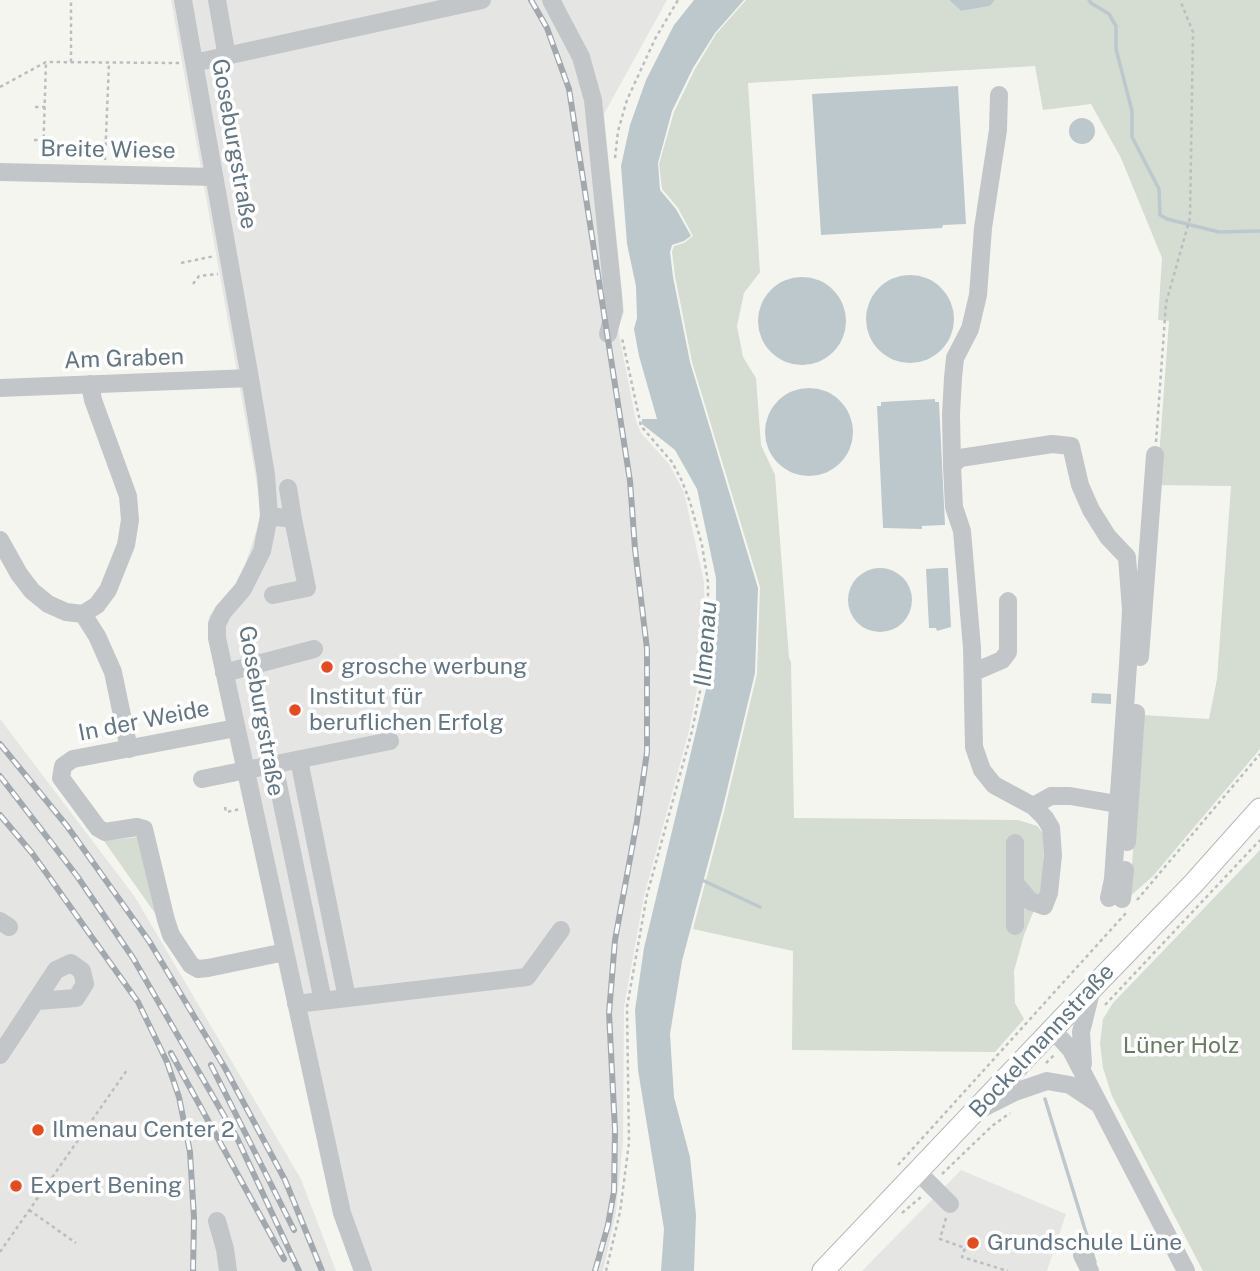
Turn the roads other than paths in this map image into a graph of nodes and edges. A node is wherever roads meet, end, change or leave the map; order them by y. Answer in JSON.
{"nodes":[{"id":1,"x":183,"y":0,"type":"edge"},
{"id":2,"x":216,"y":0,"type":"edge"},
{"id":3,"x":482,"y":0,"type":"edge"},
{"id":4,"x":551,"y":0,"type":"edge"},
{"id":5,"x":453,"y":3,"type":"edge"},
{"id":6,"x":226,"y":57,"type":"junction"},
{"id":7,"x":194,"y":64,"type":"junction"},
{"id":8,"x":999,"y":95,"type":"dead end"},
{"id":9,"x":0,"y":172,"type":"edge"},
{"id":10,"x":214,"y":177,"type":"junction"},
{"id":11,"x":615,"y":332,"type":"road end"},
{"id":12,"x":250,"y":378,"type":"junction"},
{"id":13,"x":90,"y":384,"type":"junction"},
{"id":14,"x":0,"y":388,"type":"edge"},
{"id":15,"x":1154,"y":455,"type":"road end"},
{"id":16,"x":952,"y":467,"type":"junction"},
{"id":17,"x":288,"y":488,"type":"dead end"},
{"id":18,"x":270,"y":516,"type":"junction"},
{"id":19,"x":293,"y":519,"type":"junction"},
{"id":20,"x":0,"y":540,"type":"edge"},
{"id":21,"x":273,"y":595,"type":"dead end"},
{"id":22,"x":1008,"y":601,"type":"dead end"},
{"id":23,"x":83,"y":614,"type":"junction"},
{"id":24,"x":314,"y":649,"type":"dead end"},
{"id":25,"x":974,"y":672,"type":"junction"},
{"id":26,"x":224,"y":673,"type":"junction"},
{"id":27,"x":236,"y":728,"type":"junction"},
{"id":28,"x":390,"y":741,"type":"dead end"},
{"id":29,"x":129,"y":749,"type":"junction"},
{"id":30,"x":299,"y":760,"type":"junction"},
{"id":31,"x":274,"y":765,"type":"junction"},
{"id":32,"x":245,"y":770,"type":"junction"},
{"id":33,"x":202,"y":779,"type":"dead end"},
{"id":34,"x":1117,"y":804,"type":"junction"},
{"id":35,"x":1033,"y":806,"type":"junction"},
{"id":36,"x":1260,"y":809,"type":"edge"},
{"id":37,"x":1015,"y":843,"type":"dead end"},
{"id":38,"x":1015,"y":883,"type":"junction"},
{"id":39,"x":1015,"y":926,"type":"dead end"},
{"id":40,"x":561,"y":930,"type":"dead end"},
{"id":41,"x":285,"y":952,"type":"junction"},
{"id":42,"x":1093,"y":987,"type":"junction"},
{"id":43,"x":347,"y":998,"type":"junction"},
{"id":44,"x":323,"y":1000,"type":"junction"},
{"id":45,"x":37,"y":1001,"type":"dead end"},
{"id":46,"x":296,"y":1004,"type":"junction"},
{"id":47,"x":1052,"y":1029,"type":"junction"},
{"id":48,"x":0,"y":1055,"type":"edge"},
{"id":49,"x":1084,"y":1074,"type":"junction"},
{"id":50,"x":1099,"y":1104,"type":"junction"},
{"id":51,"x":976,"y":1111,"type":"junction"},
{"id":52,"x":908,"y":1169,"type":"junction"},
{"id":53,"x":950,"y":1205,"type":"road end"},
{"id":54,"x":217,"y":1221,"type":"dead end"},
{"id":55,"x":228,"y":1271,"type":"edge"},
{"id":56,"x":363,"y":1271,"type":"edge"},
{"id":57,"x":823,"y":1271,"type":"edge"},
{"id":58,"x":1186,"y":1271,"type":"edge"}],
"edges":[{"from":1,"to":7,"type":"street","name":"Goseburgstraße"},
{"from":2,"to":6,"type":"street"},
{"from":3,"to":5,"type":"street"},
{"from":4,"to":11,"type":"street"},
{"from":5,"to":6,"type":"street"},
{"from":6,"to":7,"type":"street"},
{"from":7,"to":10,"type":"street","name":"Goseburgstraße"},
{"from":8,"to":16,"type":"street"},
{"from":9,"to":10,"type":"street","name":"Breite Wiese"},
{"from":10,"to":12,"type":"street","name":"Goseburgstraße"},
{"from":12,"to":13,"type":"street","name":"Am Graben"},
{"from":12,"to":18,"type":"street","name":"Goseburgstraße"},
{"from":13,"to":14,"type":"street","name":"Am Graben"},
{"from":13,"to":23,"type":"street"},
{"from":15,"to":34,"type":"street"},
{"from":16,"to":25,"type":"street"},
{"from":16,"to":34,"type":"street"},
{"from":17,"to":19,"type":"street"},
{"from":18,"to":19,"type":"street"},
{"from":18,"to":26,"type":"street","name":"Goseburgstraße"},
{"from":19,"to":21,"type":"street"},
{"from":20,"to":23,"type":"street"},
{"from":22,"to":25,"type":"street"},
{"from":23,"to":29,"type":"street"},
{"from":24,"to":26,"type":"street"},
{"from":25,"to":35,"type":"street"},
{"from":26,"to":27,"type":"street","name":"Goseburgstraße"},
{"from":27,"to":29,"type":"street","name":"In der Weide"},
{"from":27,"to":32,"type":"street","name":"Goseburgstraße"},
{"from":28,"to":30,"type":"street"},
{"from":29,"to":41,"type":"street","name":"In der Weide"},
{"from":30,"to":31,"type":"street"},
{"from":30,"to":43,"type":"street"},
{"from":31,"to":32,"type":"street"},
{"from":31,"to":44,"type":"street"},
{"from":32,"to":33,"type":"street"},
{"from":32,"to":41,"type":"street","name":"Goseburgstraße"},
{"from":34,"to":35,"type":"street"},
{"from":35,"to":38,"type":"street"},
{"from":36,"to":42,"type":"main road","name":"Bockelmannstraße"},
{"from":37,"to":38,"type":"street"},
{"from":38,"to":39,"type":"street"},
{"from":40,"to":43,"type":"street"},
{"from":41,"to":46,"type":"street","name":"Goseburgstraße"},
{"from":42,"to":47,"type":"main road","name":"Bockelmannstraße"},
{"from":42,"to":49,"type":"street"},
{"from":43,"to":44,"type":"street"},
{"from":44,"to":46,"type":"street"},
{"from":45,"to":48,"type":"street"},
{"from":46,"to":56,"type":"street","name":"Goseburgstraße"},
{"from":47,"to":49,"type":"street"},
{"from":47,"to":51,"type":"main road","name":"Bockelmannstraße"},
{"from":49,"to":50,"type":"street"},
{"from":50,"to":51,"type":"street"},
{"from":50,"to":58,"type":"street"},
{"from":51,"to":52,"type":"main road","name":"Bockelmannstraße"},
{"from":52,"to":53,"type":"street"},
{"from":52,"to":57,"type":"main road","name":"Bockelmannstraße"},
{"from":54,"to":55,"type":"street"}]}
